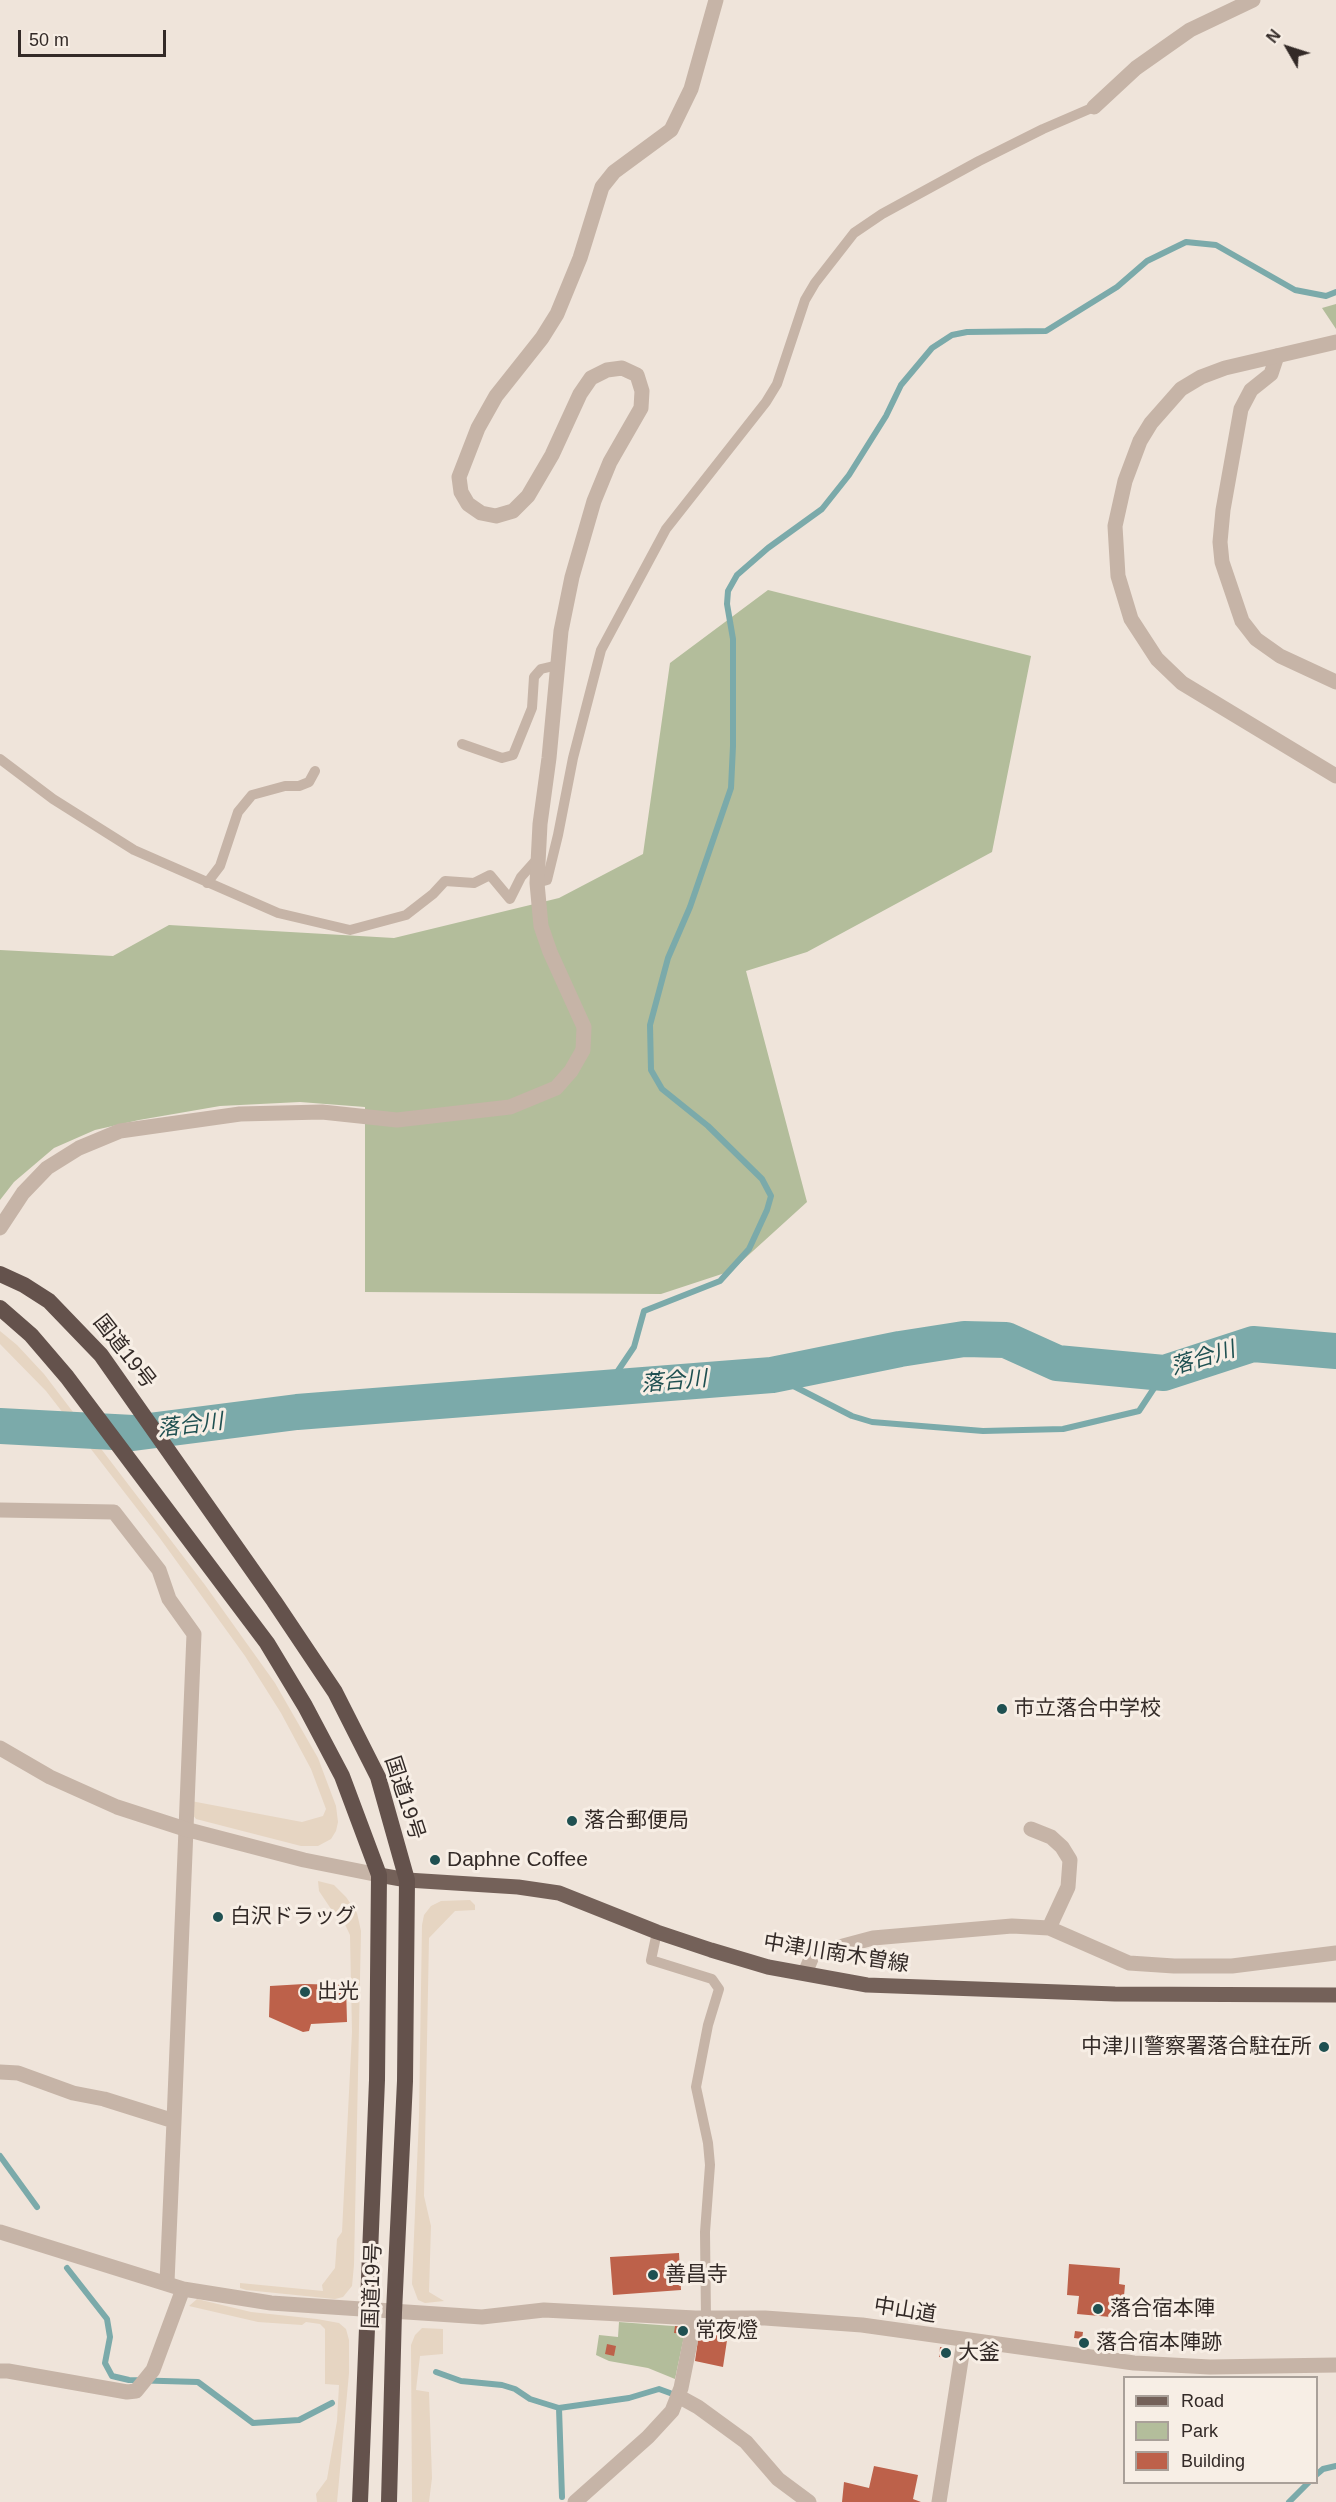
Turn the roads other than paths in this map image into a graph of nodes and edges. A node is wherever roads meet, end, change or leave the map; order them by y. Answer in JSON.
{"nodes":[{"id":1,"x":716,"y":0,"type":"edge"},
{"id":2,"x":1253,"y":0,"type":"edge"},
{"id":3,"x":1094,"y":107,"type":"joint"},
{"id":4,"x":1336,"y":342,"type":"edge"},
{"id":5,"x":1277,"y":356,"type":"junction"},
{"id":6,"x":558,"y":665,"type":"junction"},
{"id":7,"x":1336,"y":682,"type":"edge"},
{"id":8,"x":462,"y":744,"type":"dead end"},
{"id":9,"x":0,"y":759,"type":"edge"},
{"id":10,"x":315,"y":771,"type":"dead end"},
{"id":11,"x":1336,"y":776,"type":"edge"},
{"id":12,"x":537,"y":859,"type":"junction"},
{"id":13,"x":207,"y":883,"type":"junction"},
{"id":14,"x":537,"y":883,"type":"junction"},
{"id":15,"x":0,"y":1228,"type":"edge"},
{"id":16,"x":0,"y":1274,"type":"edge"},
{"id":17,"x":0,"y":1308,"type":"edge"},
{"id":18,"x":0,"y":1510,"type":"edge"},
{"id":19,"x":0,"y":1748,"type":"edge"},
{"id":20,"x":185,"y":1829,"type":"junction"},
{"id":21,"x":1031,"y":1829,"type":"dead end"},
{"id":22,"x":379,"y":1875,"type":"junction"},
{"id":23,"x":407,"y":1880,"type":"junction"},
{"id":24,"x":1049,"y":1929,"type":"junction"},
{"id":25,"x":657,"y":1932,"type":"junction"},
{"id":26,"x":1336,"y":1953,"type":"edge"},
{"id":27,"x":805,"y":1974,"type":"junction"},
{"id":28,"x":1336,"y":1995,"type":"edge"},
{"id":29,"x":0,"y":2072,"type":"edge"},
{"id":30,"x":174,"y":2121,"type":"junction"},
{"id":31,"x":0,"y":2232,"type":"edge"},
{"id":32,"x":167,"y":2282,"type":"junction"},
{"id":33,"x":183,"y":2289,"type":"junction"},
{"id":34,"x":368,"y":2311,"type":"junction"},
{"id":35,"x":394,"y":2312,"type":"junction"},
{"id":36,"x":701,"y":2318,"type":"junction"},
{"id":37,"x":964,"y":2341,"type":"junction"},
{"id":38,"x":1336,"y":2365,"type":"edge"},
{"id":39,"x":0,"y":2371,"type":"edge"},
{"id":40,"x":678,"y":2396,"type":"junction"},
{"id":41,"x":803,"y":2500,"type":"edge"},
{"id":42,"x":360,"y":2502,"type":"edge"},
{"id":43,"x":389,"y":2502,"type":"edge"},
{"id":44,"x":575,"y":2502,"type":"edge"},
{"id":45,"x":939,"y":2502,"type":"edge"}],
"edges":[{"from":1,"to":6,"type":"street"},
{"from":2,"to":3,"type":"street"},
{"from":3,"to":14,"type":"lane"},
{"from":4,"to":5,"type":"street"},
{"from":5,"to":7,"type":"street"},
{"from":5,"to":11,"type":"street"},
{"from":6,"to":8,"type":"lane"},
{"from":6,"to":12,"type":"street"},
{"from":9,"to":13,"type":"lane"},
{"from":10,"to":13,"type":"lane"},
{"from":12,"to":13,"type":"lane"},
{"from":12,"to":14,"type":"street"},
{"from":14,"to":15,"type":"street"},
{"from":16,"to":23,"type":"highway","name":"国道19号"},
{"from":17,"to":22,"type":"highway","name":"国道19号"},
{"from":18,"to":20,"type":"street"},
{"from":19,"to":20,"type":"street"},
{"from":20,"to":22,"type":"street"},
{"from":20,"to":30,"type":"street"},
{"from":21,"to":24,"type":"street"},
{"from":22,"to":23,"type":"main road","name":"中津川南木曽線"},
{"from":22,"to":34,"type":"highway","name":"国道19号"},
{"from":23,"to":25,"type":"main road","name":"中津川南木曽線"},
{"from":23,"to":35,"type":"highway","name":"国道19号"},
{"from":24,"to":26,"type":"street"},
{"from":24,"to":27,"type":"street"},
{"from":25,"to":27,"type":"main road","name":"中津川南木曽線"},
{"from":25,"to":36,"type":"lane"},
{"from":27,"to":28,"type":"main road","name":"中津川南木曽線"},
{"from":29,"to":30,"type":"street"},
{"from":30,"to":32,"type":"street"},
{"from":31,"to":32,"type":"street","name":"中山道"},
{"from":32,"to":33,"type":"street","name":"中山道"},
{"from":33,"to":34,"type":"street","name":"中山道"},
{"from":33,"to":39,"type":"street"},
{"from":34,"to":35,"type":"street","name":"中山道"},
{"from":34,"to":42,"type":"highway","name":"国道19号"},
{"from":35,"to":36,"type":"street","name":"中山道"},
{"from":35,"to":43,"type":"highway","name":"国道19号"},
{"from":36,"to":37,"type":"street","name":"中山道"},
{"from":36,"to":40,"type":"street"},
{"from":37,"to":38,"type":"street","name":"中山道"},
{"from":37,"to":45,"type":"street"},
{"from":40,"to":41,"type":"street"},
{"from":40,"to":44,"type":"street"}]}
